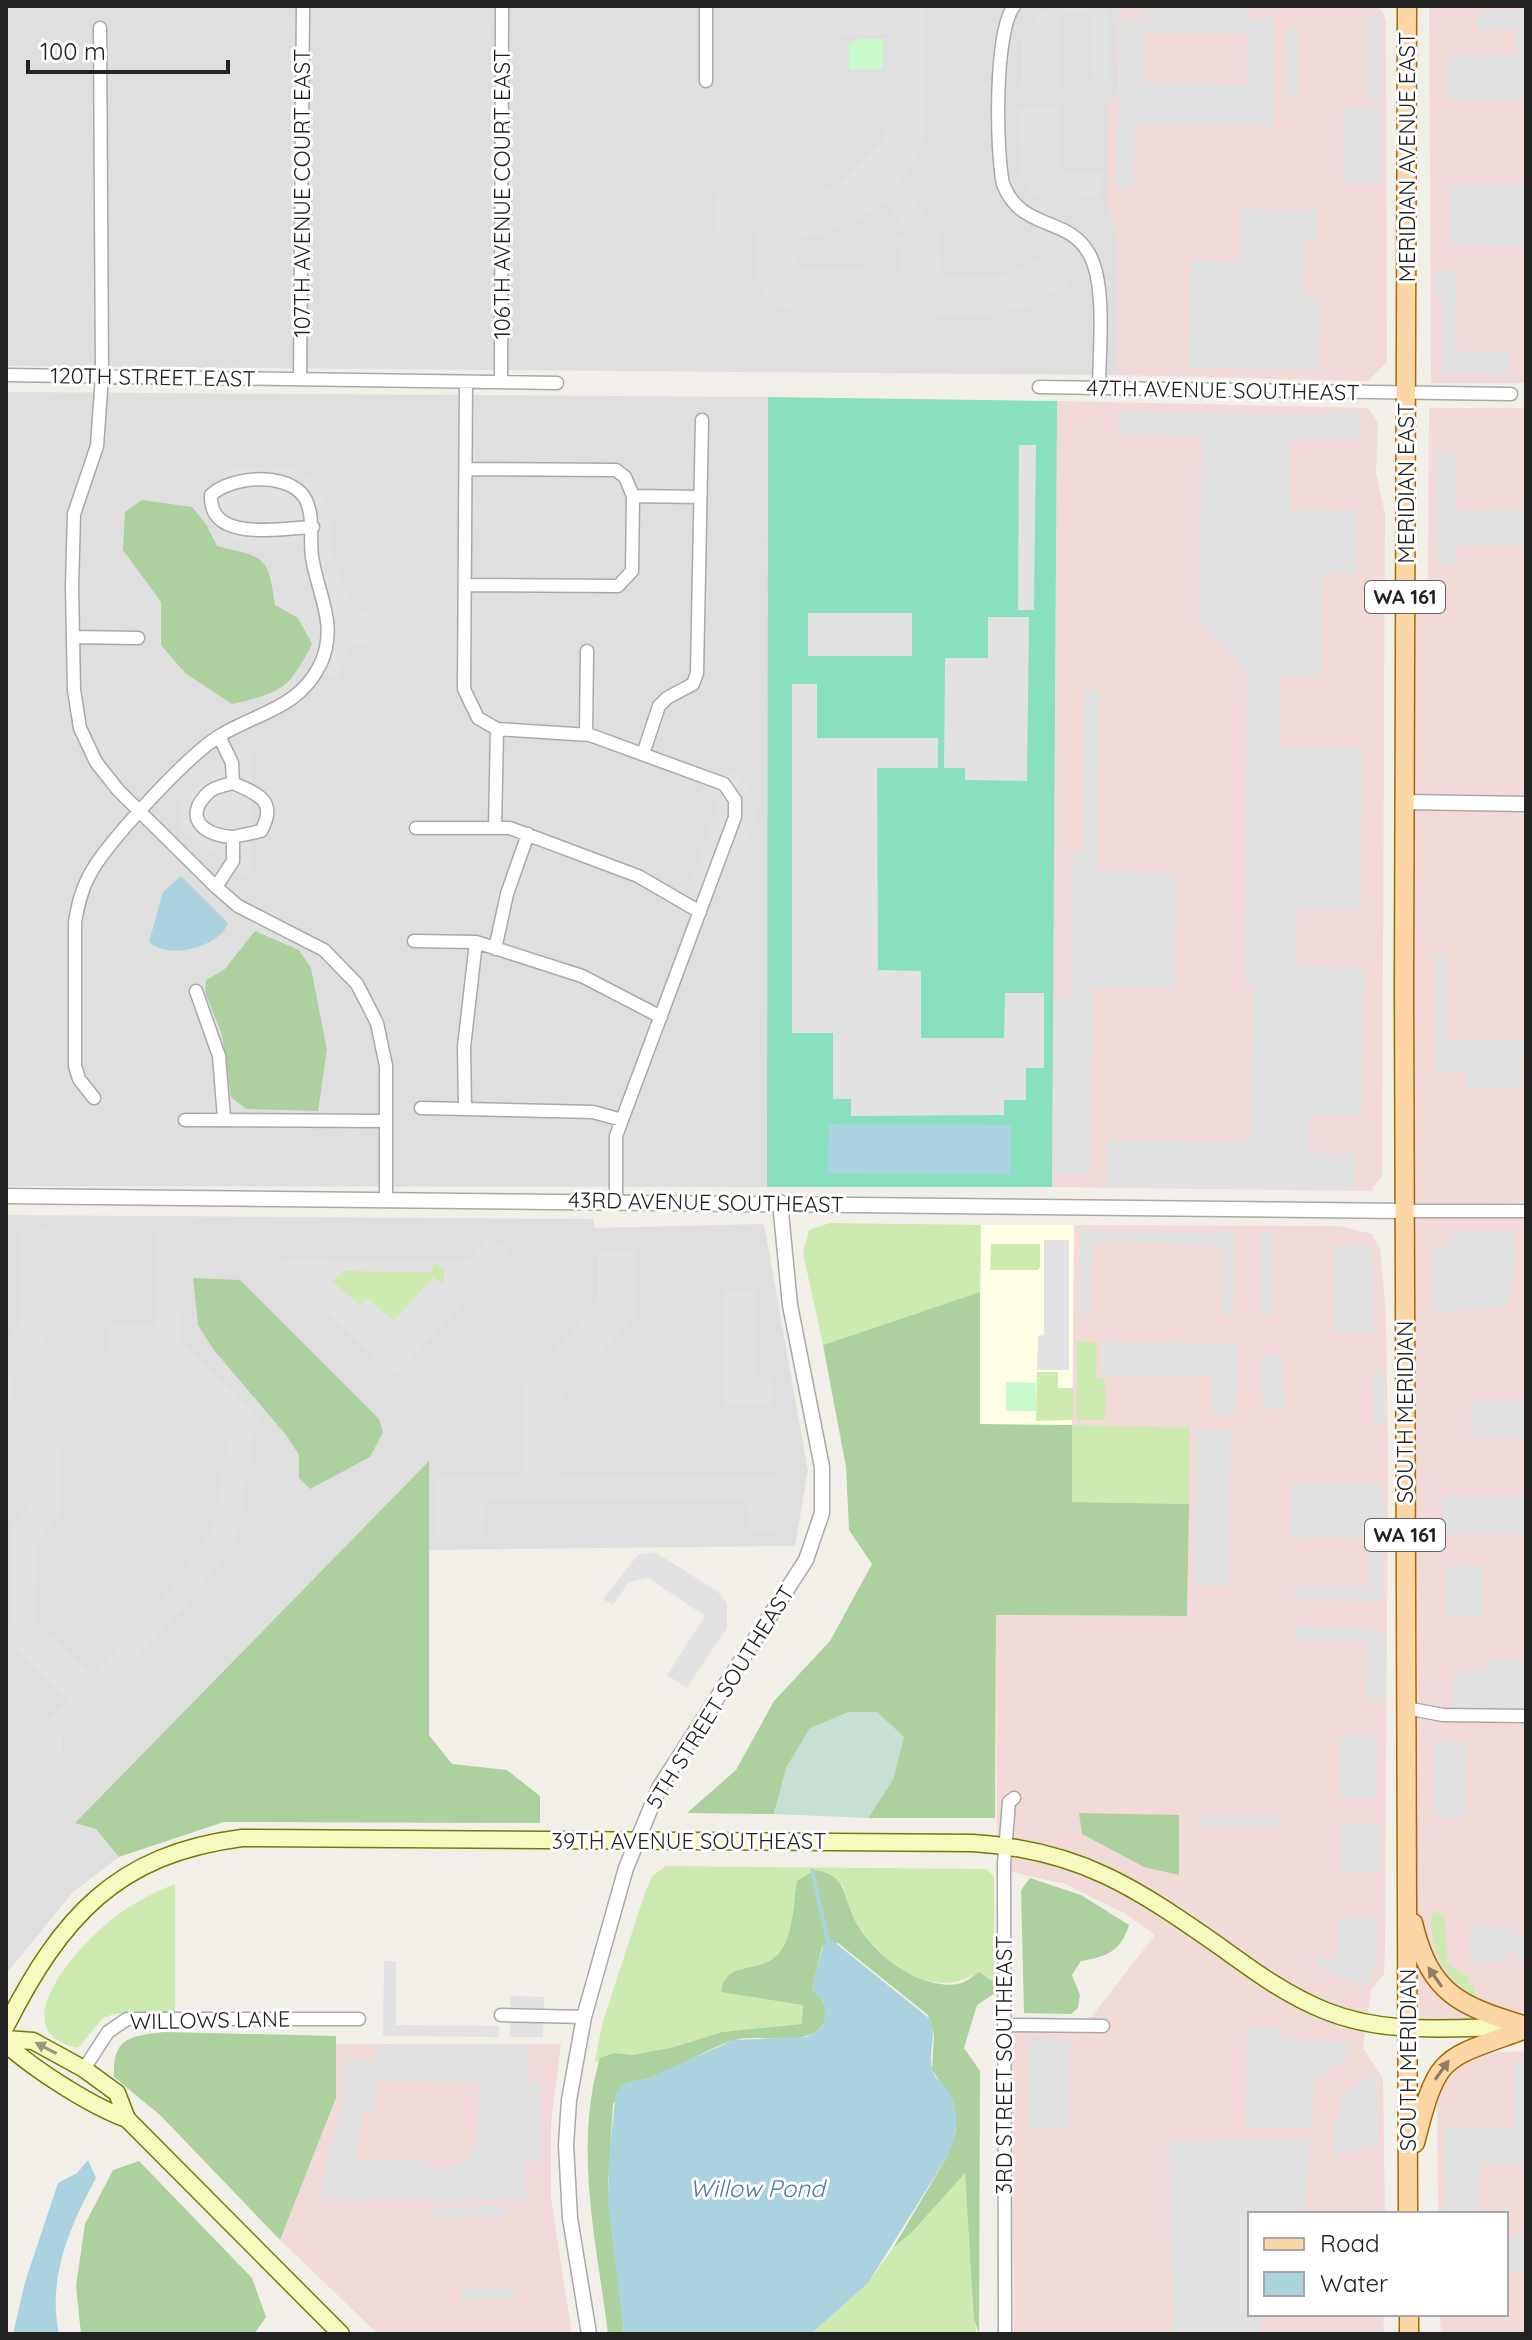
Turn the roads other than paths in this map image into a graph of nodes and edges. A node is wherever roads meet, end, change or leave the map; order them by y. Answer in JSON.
{"nodes":[{"id":1,"x":303,"y":6,"type":"edge"},
{"id":2,"x":502,"y":6,"type":"edge"},
{"id":3,"x":706,"y":6,"type":"edge"},
{"id":4,"x":1014,"y":6,"type":"edge"},
{"id":5,"x":1407,"y":6,"type":"edge"},
{"id":6,"x":100,"y":28,"type":"dead end"},
{"id":7,"x":706,"y":81,"type":"dead end"},
{"id":8,"x":1407,"y":307,"type":"joint"},
{"id":9,"x":6,"y":375,"type":"edge"},
{"id":10,"x":102,"y":376,"type":"junction"},
{"id":11,"x":300,"y":379,"type":"junction"},
{"id":12,"x":466,"y":382,"type":"junction"},
{"id":13,"x":501,"y":382,"type":"junction"},
{"id":14,"x":557,"y":383,"type":"dead end"},
{"id":15,"x":1039,"y":387,"type":"dead end"},
{"id":16,"x":1099,"y":388,"type":"junction"},
{"id":17,"x":1406,"y":392,"type":"junction"},
{"id":18,"x":1511,"y":394,"type":"dead end"},
{"id":19,"x":702,"y":420,"type":"dead end"},
{"id":20,"x":466,"y":469,"type":"junction"},
{"id":21,"x":633,"y":496,"type":"junction"},
{"id":22,"x":700,"y":497,"type":"junction"},
{"id":23,"x":313,"y":527,"type":"junction"},
{"id":24,"x":465,"y":585,"type":"junction"},
{"id":25,"x":73,"y":637,"type":"junction"},
{"id":26,"x":138,"y":638,"type":"dead end"},
{"id":27,"x":587,"y":651,"type":"dead end"},
{"id":28,"x":497,"y":729,"type":"junction"},
{"id":29,"x":586,"y":734,"type":"junction"},
{"id":30,"x":219,"y":736,"type":"junction"},
{"id":31,"x":643,"y":754,"type":"junction"},
{"id":32,"x":233,"y":783,"type":"junction"},
{"id":33,"x":1405,"y":802,"type":"junction"},
{"id":34,"x":1526,"y":804,"type":"edge"},
{"id":35,"x":141,"y":812,"type":"junction"},
{"id":36,"x":416,"y":828,"type":"dead end"},
{"id":37,"x":495,"y":828,"type":"junction"},
{"id":38,"x":528,"y":834,"type":"junction"},
{"id":39,"x":233,"y":837,"type":"junction"},
{"id":40,"x":216,"y":887,"type":"junction"},
{"id":41,"x":700,"y":912,"type":"junction"},
{"id":42,"x":414,"y":941,"type":"dead end"},
{"id":43,"x":476,"y":942,"type":"junction"},
{"id":44,"x":495,"y":949,"type":"junction"},
{"id":45,"x":196,"y":991,"type":"dead end"},
{"id":46,"x":661,"y":1017,"type":"junction"},
{"id":47,"x":94,"y":1098,"type":"dead end"},
{"id":48,"x":421,"y":1108,"type":"dead end"},
{"id":49,"x":465,"y":1109,"type":"junction"},
{"id":50,"x":224,"y":1118,"type":"junction"},
{"id":51,"x":185,"y":1120,"type":"dead end"},
{"id":52,"x":622,"y":1120,"type":"junction"},
{"id":53,"x":386,"y":1121,"type":"junction"},
{"id":54,"x":7,"y":1196,"type":"edge"},
{"id":55,"x":386,"y":1199,"type":"junction"},
{"id":56,"x":616,"y":1201,"type":"junction"},
{"id":57,"x":780,"y":1202,"type":"junction"},
{"id":58,"x":1404,"y":1211,"type":"junction"},
{"id":59,"x":1526,"y":1211,"type":"edge"},
{"id":60,"x":1406,"y":1708,"type":"junction"},
{"id":61,"x":1526,"y":1716,"type":"edge"},
{"id":62,"x":1014,"y":1798,"type":"dead end"},
{"id":63,"x":635,"y":1841,"type":"junction"},
{"id":64,"x":1005,"y":1845,"type":"junction"},
{"id":65,"x":1407,"y":1893,"type":"junction"},
{"id":66,"x":501,"y":2015,"type":"dead end"},
{"id":67,"x":584,"y":2017,"type":"junction"},
{"id":68,"x":359,"y":2019,"type":"dead end"},
{"id":69,"x":1004,"y":2025,"type":"junction"},
{"id":70,"x":6,"y":2026,"type":"edge"},
{"id":71,"x":1103,"y":2026,"type":"dead end"},
{"id":72,"x":1526,"y":2027,"type":"edge"},
{"id":73,"x":1407,"y":2028,"type":"junction"},
{"id":74,"x":6,"y":2042,"type":"edge"},
{"id":75,"x":84,"y":2069,"type":"junction"},
{"id":76,"x":127,"y":2119,"type":"junction"},
{"id":77,"x":1408,"y":2169,"type":"junction"},
{"id":78,"x":1408,"y":2212,"type":"edge"},
{"id":79,"x":341,"y":2334,"type":"edge"},
{"id":80,"x":589,"y":2334,"type":"edge"},
{"id":81,"x":1005,"y":2334,"type":"edge"}],
"edges":[{"from":1,"to":11,"type":"street","name":"107TH AVENUE COURT EAST"},
{"from":2,"to":13,"type":"street","name":"106TH AVENUE COURT EAST"},
{"from":3,"to":7,"type":"street"},
{"from":4,"to":16,"type":"street"},
{"from":5,"to":8,"type":"main road","name":"MERIDIAN AVENUE EAST","number":"WA 161"},
{"from":6,"to":10,"type":"street"},
{"from":8,"to":17,"type":"main road","name":"MERIDIAN EAST","number":"WA 161"},
{"from":9,"to":10,"type":"street","name":"120TH STREET EAST"},
{"from":10,"to":11,"type":"street","name":"120TH STREET EAST"},
{"from":10,"to":25,"type":"street"},
{"from":11,"to":12,"type":"street","name":"120TH STREET EAST"},
{"from":12,"to":13,"type":"street","name":"120TH STREET EAST"},
{"from":12,"to":20,"type":"street"},
{"from":13,"to":14,"type":"street","name":"120TH STREET EAST"},
{"from":15,"to":16,"type":"street","name":"47TH AVENUE SOUTHEAST"},
{"from":16,"to":17,"type":"street","name":"47TH AVENUE SOUTHEAST"},
{"from":17,"to":18,"type":"street"},
{"from":17,"to":33,"type":"main road","name":"MERIDIAN EAST","number":"WA 161"},
{"from":19,"to":22,"type":"street"},
{"from":20,"to":21,"type":"street"},
{"from":20,"to":24,"type":"street"},
{"from":21,"to":22,"type":"street"},
{"from":21,"to":24,"type":"street"},
{"from":22,"to":31,"type":"street"},
{"from":23,"to":23,"type":"street"},
{"from":23,"to":30,"type":"street"},
{"from":24,"to":28,"type":"street"},
{"from":25,"to":26,"type":"street"},
{"from":25,"to":35,"type":"street"},
{"from":27,"to":29,"type":"street"},
{"from":28,"to":29,"type":"street"},
{"from":28,"to":37,"type":"street"},
{"from":29,"to":31,"type":"street"},
{"from":30,"to":32,"type":"street"},
{"from":30,"to":35,"type":"street"},
{"from":31,"to":41,"type":"street"},
{"from":32,"to":39,"type":"street"},
{"from":32,"to":39,"type":"street"},
{"from":33,"to":34,"type":"street"},
{"from":33,"to":58,"type":"main road","name":"SOUTH MERIDIAN","number":"WA 161"},
{"from":35,"to":40,"type":"street"},
{"from":35,"to":47,"type":"street"},
{"from":36,"to":37,"type":"street"},
{"from":37,"to":38,"type":"street"},
{"from":38,"to":41,"type":"street"},
{"from":38,"to":44,"type":"street"},
{"from":39,"to":40,"type":"street"},
{"from":40,"to":53,"type":"street"},
{"from":41,"to":46,"type":"street"},
{"from":42,"to":43,"type":"street"},
{"from":43,"to":44,"type":"street"},
{"from":43,"to":49,"type":"street"},
{"from":44,"to":46,"type":"street"},
{"from":45,"to":50,"type":"street"},
{"from":46,"to":52,"type":"street"},
{"from":48,"to":49,"type":"street"},
{"from":49,"to":52,"type":"street"},
{"from":50,"to":51,"type":"street"},
{"from":50,"to":53,"type":"street"},
{"from":52,"to":56,"type":"street"},
{"from":53,"to":55,"type":"street"},
{"from":54,"to":55,"type":"street","name":"43RD AVENUE SOUTHEAST"},
{"from":55,"to":56,"type":"street","name":"43RD AVENUE SOUTHEAST"},
{"from":56,"to":57,"type":"street","name":"43RD AVENUE SOUTHEAST"},
{"from":57,"to":58,"type":"street","name":"43RD AVENUE SOUTHEAST"},
{"from":57,"to":63,"type":"street","name":"5TH STREET SOUTHEAST"},
{"from":58,"to":59,"type":"street"},
{"from":58,"to":60,"type":"main road","name":"SOUTH MERIDIAN","number":"WA 161"},
{"from":60,"to":61,"type":"street"},
{"from":60,"to":65,"type":"main road","name":"SOUTH MERIDIAN","number":"WA 161"},
{"from":62,"to":64,"type":"street","name":"3RD STREET SOUTHEAST"},
{"from":63,"to":64,"type":"main road","name":"39TH AVENUE SOUTHEAST"},
{"from":63,"to":67,"type":"street","name":"5TH STREET SOUTHEAST"},
{"from":63,"to":70,"type":"main road","name":"39TH AVENUE SOUTHEAST"},
{"from":64,"to":69,"type":"street","name":"3RD STREET SOUTHEAST"},
{"from":64,"to":73,"type":"main road","name":"39TH AVENUE SOUTHEAST"},
{"from":72,"to":65,"type":"main road","one_way":true},
{"from":65,"to":73,"type":"main road","name":"SOUTH MERIDIAN","number":"WA 161"},
{"from":66,"to":67,"type":"street"},
{"from":67,"to":80,"type":"street","name":"5TH STREET SOUTHEAST"},
{"from":68,"to":75,"type":"street","name":"WILLOWS LANE"},
{"from":69,"to":71,"type":"street"},
{"from":69,"to":81,"type":"street","name":"3RD STREET SOUTHEAST"},
{"from":72,"to":73,"type":"main road","name":"39TH AVENUE SOUTHEAST"},
{"from":77,"to":72,"type":"main road","one_way":true},
{"from":73,"to":77,"type":"main road","name":"SOUTH MERIDIAN","number":"WA 161"},
{"from":75,"to":74,"type":"main road","one_way":true},
{"from":74,"to":76,"type":"main road"},
{"from":75,"to":76,"type":"main road"},
{"from":76,"to":79,"type":"main road"},
{"from":77,"to":78,"type":"main road","name":"SOUTH MERIDIAN","number":"WA 161"}]}
